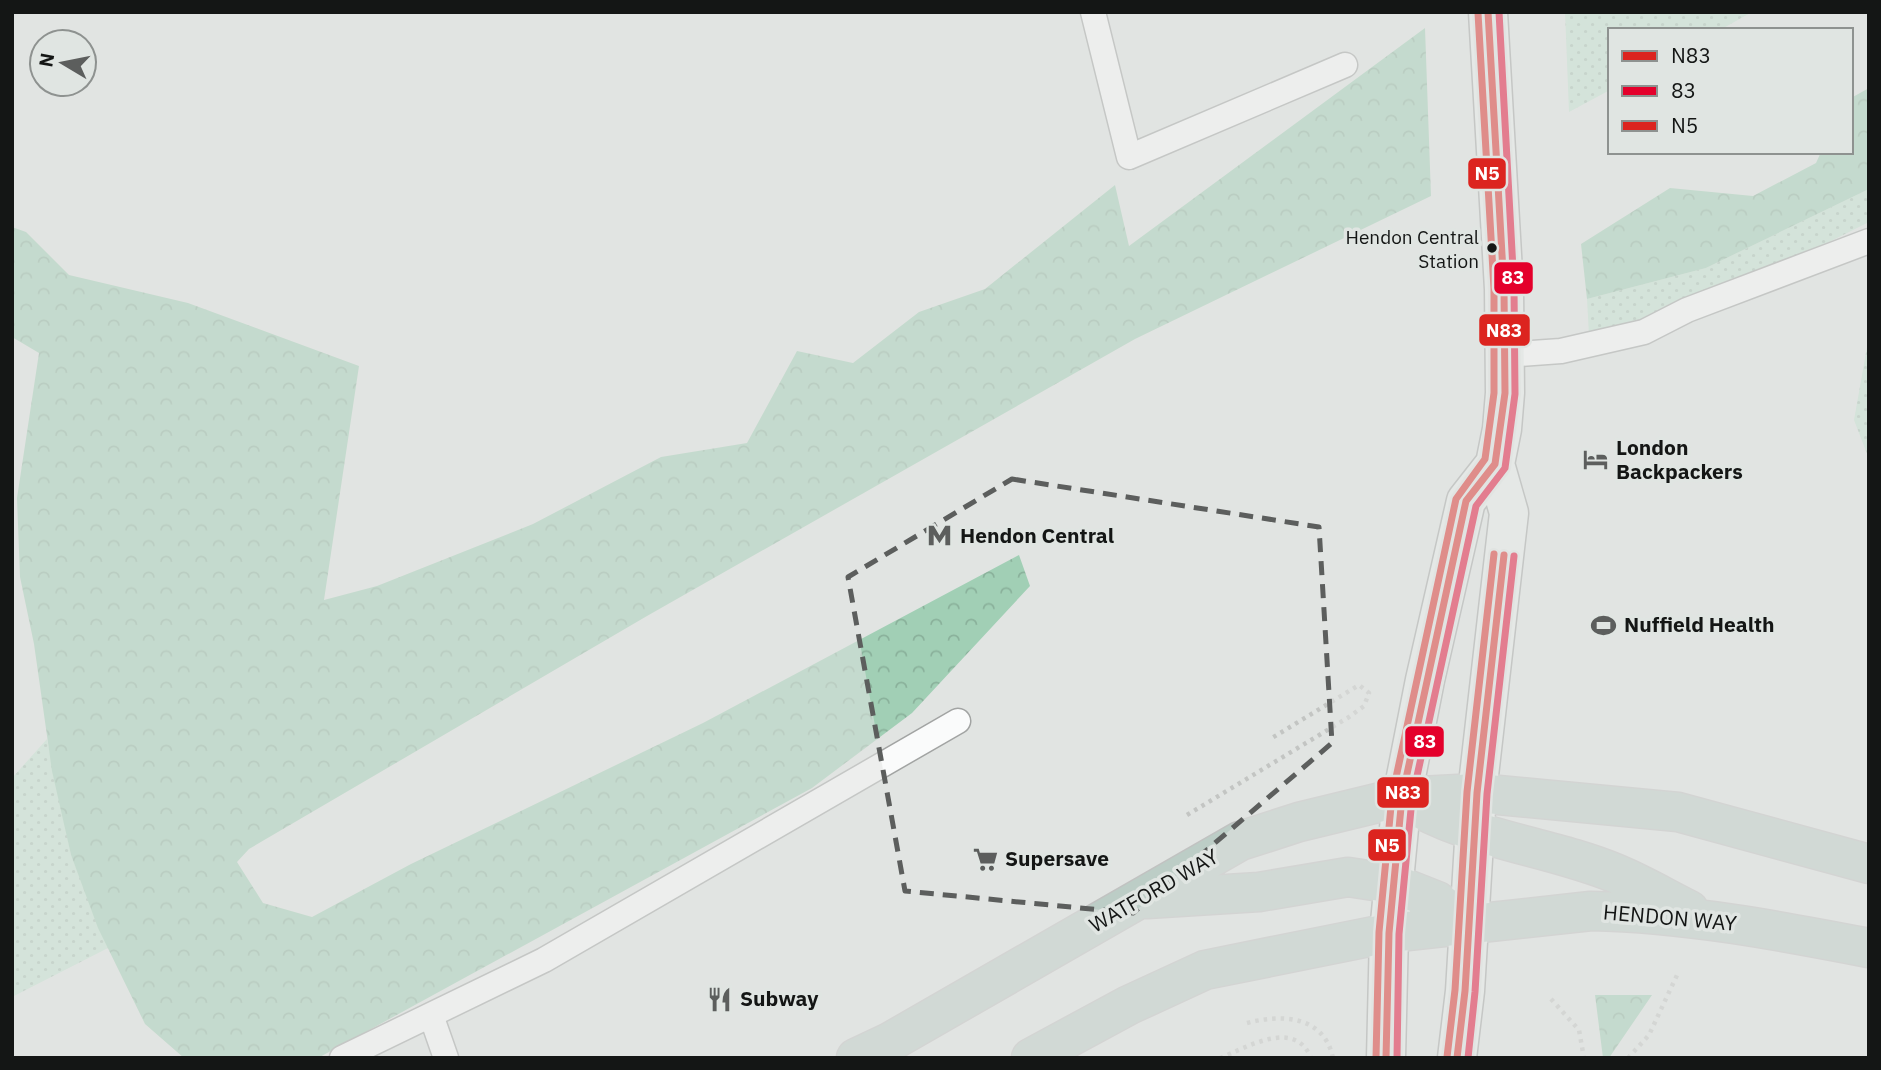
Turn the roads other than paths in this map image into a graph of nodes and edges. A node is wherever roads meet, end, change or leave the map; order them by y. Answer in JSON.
{"nodes":[{"id":1,"x":1093,"y":12,"type":"edge"},
{"id":2,"x":1489,"y":12,"type":"edge"},
{"id":3,"x":1345,"y":65,"type":"dead end"},
{"id":4,"x":1869,"y":242,"type":"edge"},
{"id":5,"x":1505,"y":355,"type":"junction"},
{"id":6,"x":1495,"y":464,"type":"junction"},
{"id":7,"x":958,"y":721,"type":"dead end"},
{"id":8,"x":1402,"y":797,"type":"junction"},
{"id":9,"x":1475,"y":811,"type":"junction"},
{"id":10,"x":1869,"y":864,"type":"edge"},
{"id":11,"x":1394,"y":884,"type":"junction"},
{"id":12,"x":1138,"y":900,"type":"junction"},
{"id":13,"x":1703,"y":918,"type":"junction"},
{"id":14,"x":1470,"y":925,"type":"junction"},
{"id":15,"x":1388,"y":933,"type":"junction"},
{"id":16,"x":1869,"y":948,"type":"edge"},
{"id":17,"x":431,"y":1015,"type":"junction"},
{"id":18,"x":342,"y":1058,"type":"edge"},
{"id":19,"x":446,"y":1058,"type":"edge"},
{"id":20,"x":856,"y":1058,"type":"edge"},
{"id":21,"x":1031,"y":1058,"type":"edge"},
{"id":22,"x":1386,"y":1058,"type":"edge"},
{"id":23,"x":1457,"y":1058,"type":"edge"}],
"edges":[{"from":1,"to":3,"type":"lane"},
{"from":2,"to":5,"type":"main road"},
{"from":4,"to":5,"type":"lane"},
{"from":5,"to":6,"type":"main road"},
{"from":6,"to":8,"type":"main road"},
{"from":6,"to":9,"type":"main road"},
{"from":7,"to":17,"type":"lane"},
{"from":8,"to":9,"type":"highway"},
{"from":8,"to":11,"type":"main road"},
{"from":8,"to":12,"type":"highway","name":"WATFORD WAY"},
{"from":9,"to":10,"type":"highway"},
{"from":9,"to":13,"type":"highway"},
{"from":9,"to":14,"type":"main road"},
{"from":11,"to":12,"type":"highway"},
{"from":11,"to":14,"type":"highway"},
{"from":11,"to":15,"type":"main road"},
{"from":12,"to":20,"type":"highway","name":"WATFORD WAY"},
{"from":13,"to":14,"type":"highway","name":"HENDON WAY"},
{"from":13,"to":16,"type":"highway","name":"HENDON WAY"},
{"from":14,"to":15,"type":"highway"},
{"from":14,"to":23,"type":"main road"},
{"from":15,"to":21,"type":"highway"},
{"from":15,"to":22,"type":"main road"},
{"from":17,"to":18,"type":"lane"},
{"from":17,"to":19,"type":"lane"}]}
